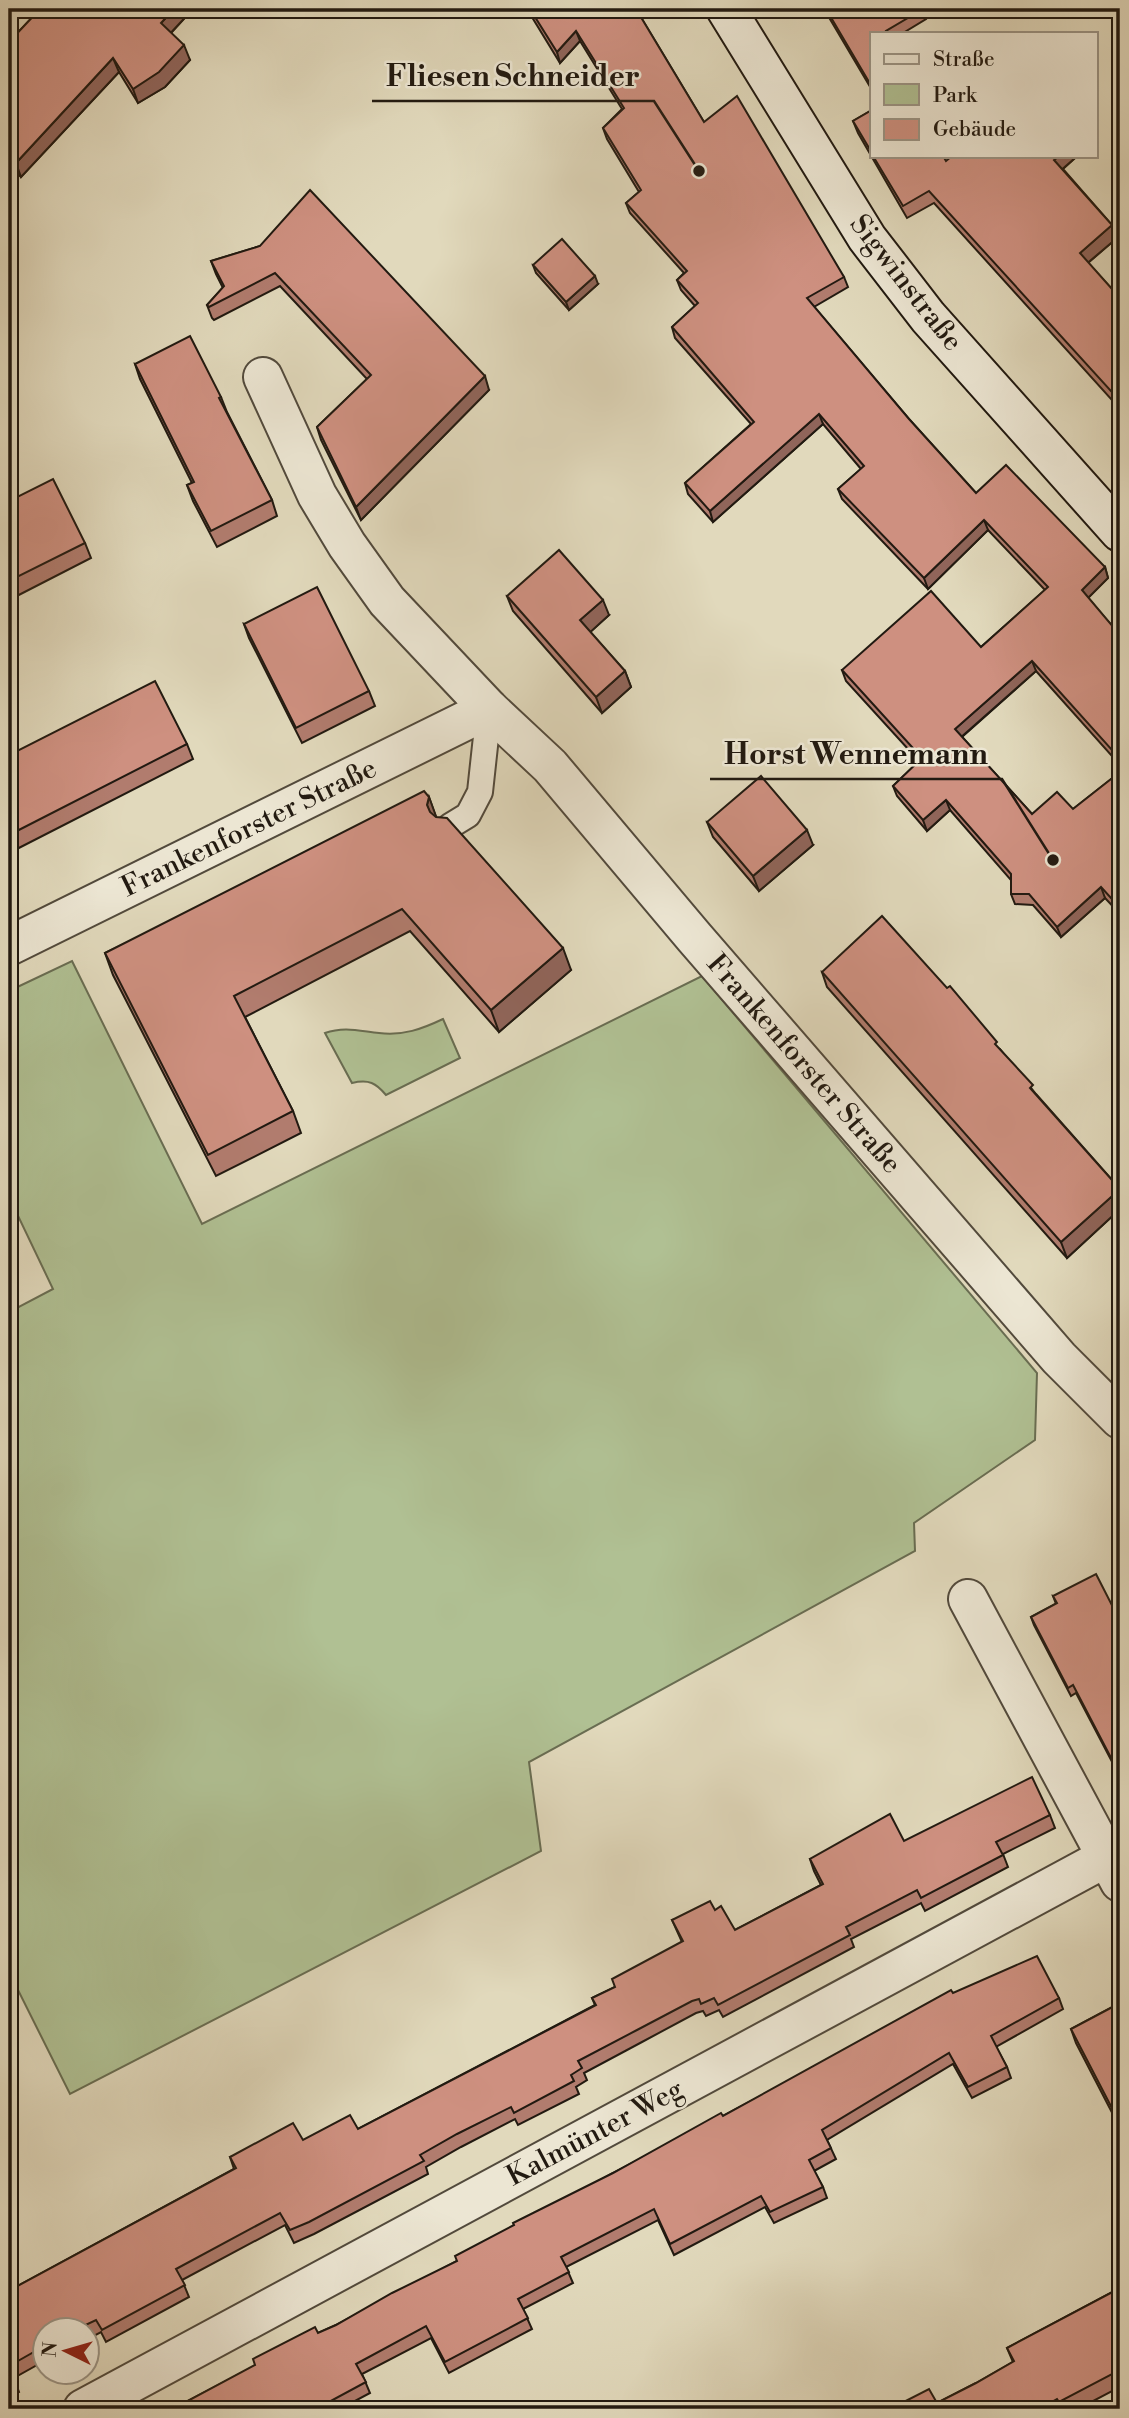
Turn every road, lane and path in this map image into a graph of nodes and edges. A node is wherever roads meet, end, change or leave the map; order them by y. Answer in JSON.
{"nodes":[{"id":1,"x":726,"y":9,"type":"edge"},
{"id":2,"x":263,"y":377,"type":"dead end"},
{"id":3,"x":1120,"y":532,"type":"edge"},
{"id":4,"x":489,"y":709,"type":"junction"},
{"id":5,"x":450,"y":826,"type":"edge"},
{"id":6,"x":9,"y":946,"type":"edge"},
{"id":7,"x":1120,"y":1419,"type":"edge"},
{"id":8,"x":968,"y":1600,"type":"dead end"},
{"id":9,"x":1113,"y":1870,"type":"edge"},
{"id":10,"x":83,"y":2409,"type":"edge"}],
"edges":[{"from":1,"to":3,"type":"street","name":"Sigwinstraße"},
{"from":2,"to":4,"type":"street","name":"Frankenforster Straße"},
{"from":4,"to":5,"type":"lane"},
{"from":4,"to":6,"type":"street","name":"Frankenforster Straße"},
{"from":4,"to":7,"type":"street","name":"Frankenforster Straße"},
{"from":8,"to":9,"type":"street"},
{"from":9,"to":10,"type":"street","name":"Kalmünter Weg"}]}
